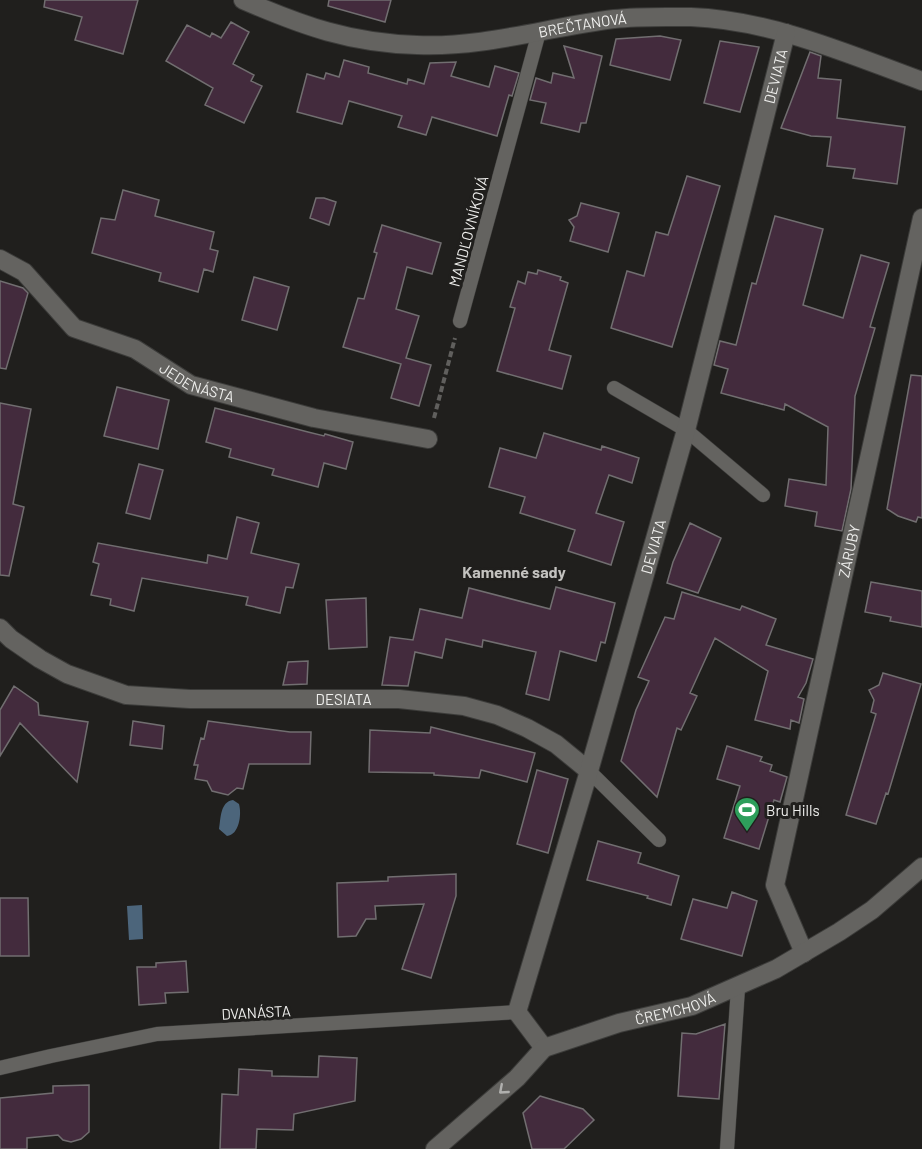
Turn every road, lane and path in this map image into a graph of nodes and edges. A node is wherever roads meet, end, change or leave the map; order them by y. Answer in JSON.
{"nodes":[{"id":1,"x":243,"y":0,"type":"edge"},
{"id":2,"x":539,"y":33,"type":"junction"},
{"id":3,"x":786,"y":33,"type":"junction"},
{"id":4,"x":922,"y":81,"type":"edge"},
{"id":5,"x":922,"y":218,"type":"edge"},
{"id":6,"x":0,"y":259,"type":"edge"},
{"id":7,"x":460,"y":321,"type":"joint"},
{"id":8,"x":614,"y":388,"type":"dead end"},
{"id":9,"x":686,"y":430,"type":"junction"},
{"id":10,"x":428,"y":439,"type":"joint"},
{"id":11,"x":763,"y":495,"type":"dead end"},
{"id":12,"x":0,"y":628,"type":"edge"},
{"id":13,"x":589,"y":771,"type":"junction"},
{"id":14,"x":660,"y":840,"type":"dead end"},
{"id":15,"x":922,"y":867,"type":"edge"},
{"id":16,"x":804,"y":953,"type":"junction"},
{"id":17,"x":738,"y":988,"type":"junction"},
{"id":18,"x":518,"y":1012,"type":"junction"},
{"id":19,"x":544,"y":1048,"type":"junction"},
{"id":20,"x":0,"y":1068,"type":"edge"},
{"id":21,"x":435,"y":1149,"type":"edge"},
{"id":22,"x":727,"y":1149,"type":"edge"}],
"edges":[{"from":1,"to":2,"type":"street","name":"BREČTANOVÁ"},
{"from":2,"to":3,"type":"street","name":"BREČTANOVÁ"},
{"from":2,"to":7,"type":"lane","name":"MANDĽOVNÍKOVÁ"},
{"from":3,"to":4,"type":"street","name":"BREČTANOVÁ"},
{"from":3,"to":9,"type":"street","name":"DEVIATA"},
{"from":5,"to":16,"type":"street","name":"ZÁRUBY"},
{"from":6,"to":10,"type":"street","name":"JEDENÁSTA"},
{"from":7,"to":10,"type":"path"},
{"from":8,"to":9,"type":"lane"},
{"from":9,"to":11,"type":"lane"},
{"from":9,"to":13,"type":"street","name":"DEVIATA"},
{"from":12,"to":13,"type":"street","name":"DESIATA"},
{"from":13,"to":14,"type":"lane","name":"DESIATA"},
{"from":13,"to":18,"type":"street","name":"DEVIATA"},
{"from":15,"to":16,"type":"street","name":"ČREMCHOVÁ"},
{"from":16,"to":17,"type":"street","name":"ČREMCHOVÁ"},
{"from":17,"to":19,"type":"street","name":"ČREMCHOVÁ"},
{"from":17,"to":22,"type":"lane"},
{"from":18,"to":19,"type":"street"},
{"from":18,"to":20,"type":"lane","name":"DVANÁSTA"},
{"from":19,"to":21,"type":"street","name":"ČREMCHOVÁ","one_way":true}]}
